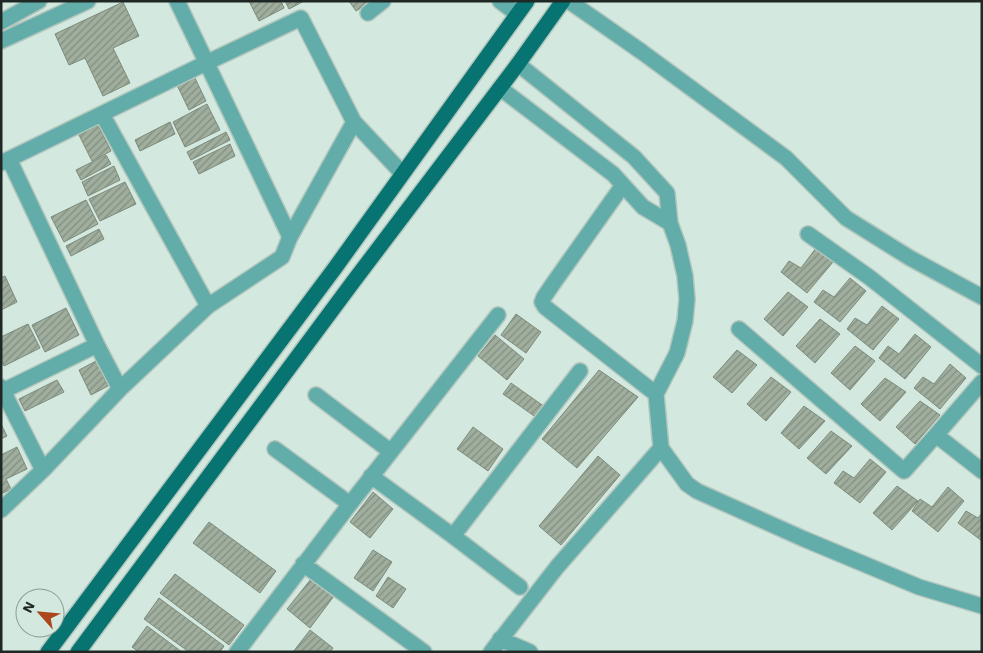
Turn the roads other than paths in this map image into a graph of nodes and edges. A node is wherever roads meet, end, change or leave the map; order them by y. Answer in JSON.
{"nodes":[{"id":1,"x":39,"y":1,"type":"edge"},
{"id":2,"x":88,"y":1,"type":"edge"},
{"id":3,"x":177,"y":1,"type":"edge"},
{"id":4,"x":383,"y":1,"type":"edge"},
{"id":5,"x":500,"y":1,"type":"edge"},
{"id":6,"x":527,"y":1,"type":"edge"},
{"id":7,"x":563,"y":1,"type":"edge"},
{"id":8,"x":569,"y":1,"type":"edge"},
{"id":9,"x":368,"y":13,"type":"dead end"},
{"id":10,"x":517,"y":14,"type":"junction"},
{"id":11,"x":3,"y":17,"type":"edge"},
{"id":12,"x":8,"y":37,"type":"edge"},
{"id":13,"x":206,"y":63,"type":"junction"},
{"id":14,"x":518,"y":64,"type":"junction"},
{"id":15,"x":500,"y":88,"type":"junction"},
{"id":16,"x":102,"y":114,"type":"junction"},
{"id":17,"x":354,"y":122,"type":"junction"},
{"id":18,"x":5,"y":161,"type":"edge"},
{"id":19,"x":402,"y":173,"type":"junction"},
{"id":20,"x":623,"y":185,"type":"junction"},
{"id":21,"x":670,"y":223,"type":"junction"},
{"id":22,"x":808,"y":234,"type":"dead end"},
{"id":23,"x":290,"y":237,"type":"junction"},
{"id":24,"x":982,"y":297,"type":"edge"},
{"id":25,"x":208,"y":306,"type":"junction"},
{"id":26,"x":498,"y":315,"type":"dead end"},
{"id":27,"x":739,"y":329,"type":"dead end"},
{"id":28,"x":97,"y":345,"type":"junction"},
{"id":29,"x":982,"y":366,"type":"edge"},
{"id":30,"x":580,"y":371,"type":"dead end"},
{"id":31,"x":982,"y":382,"type":"edge"},
{"id":32,"x":2,"y":389,"type":"edge"},
{"id":33,"x":120,"y":389,"type":"junction"},
{"id":34,"x":656,"y":394,"type":"junction"},
{"id":35,"x":316,"y":395,"type":"dead end"},
{"id":36,"x":936,"y":436,"type":"junction"},
{"id":37,"x":661,"y":448,"type":"junction"},
{"id":38,"x":275,"y":449,"type":"dead end"},
{"id":39,"x":390,"y":451,"type":"junction"},
{"id":40,"x":43,"y":470,"type":"junction"},
{"id":41,"x":982,"y":471,"type":"edge"},
{"id":42,"x":371,"y":476,"type":"junction"},
{"id":43,"x":350,"y":504,"type":"junction"},
{"id":44,"x":1,"y":510,"type":"edge"},
{"id":45,"x":453,"y":536,"type":"junction"},
{"id":46,"x":303,"y":564,"type":"junction"},
{"id":47,"x":520,"y":588,"type":"dead end"},
{"id":48,"x":982,"y":606,"type":"edge"},
{"id":49,"x":500,"y":639,"type":"junction"},
{"id":50,"x":240,"y":651,"type":"edge"},
{"id":51,"x":48,"y":652,"type":"edge"},
{"id":52,"x":78,"y":652,"type":"edge"},
{"id":53,"x":424,"y":652,"type":"edge"},
{"id":54,"x":490,"y":652,"type":"edge"},
{"id":55,"x":530,"y":652,"type":"edge"}],
"edges":[{"from":1,"to":11,"type":"street"},
{"from":2,"to":12,"type":"street"},
{"from":3,"to":13,"type":"street"},
{"from":4,"to":9,"type":"street"},
{"from":5,"to":10,"type":"street"},
{"from":6,"to":10,"type":"main road"},
{"from":7,"to":14,"type":"main road"},
{"from":8,"to":24,"type":"street"},
{"from":10,"to":19,"type":"main road"},
{"from":11,"to":12,"type":"street"},
{"from":13,"to":16,"type":"street"},
{"from":13,"to":17,"type":"street"},
{"from":13,"to":23,"type":"street"},
{"from":14,"to":15,"type":"main road"},
{"from":14,"to":21,"type":"street"},
{"from":15,"to":20,"type":"street"},
{"from":15,"to":52,"type":"main road"},
{"from":16,"to":18,"type":"street"},
{"from":16,"to":25,"type":"street"},
{"from":17,"to":19,"type":"street"},
{"from":17,"to":23,"type":"street"},
{"from":18,"to":28,"type":"street"},
{"from":19,"to":51,"type":"main road"},
{"from":20,"to":21,"type":"street"},
{"from":20,"to":34,"type":"street"},
{"from":21,"to":34,"type":"street"},
{"from":22,"to":29,"type":"street"},
{"from":23,"to":25,"type":"street"},
{"from":25,"to":33,"type":"street"},
{"from":26,"to":39,"type":"street"},
{"from":27,"to":36,"type":"street"},
{"from":28,"to":32,"type":"street"},
{"from":28,"to":33,"type":"street"},
{"from":30,"to":45,"type":"street"},
{"from":31,"to":36,"type":"street"},
{"from":32,"to":40,"type":"street"},
{"from":33,"to":40,"type":"street"},
{"from":34,"to":37,"type":"street"},
{"from":35,"to":39,"type":"street"},
{"from":36,"to":41,"type":"street"},
{"from":37,"to":48,"type":"street"},
{"from":37,"to":49,"type":"street"},
{"from":38,"to":43,"type":"street"},
{"from":39,"to":42,"type":"street"},
{"from":40,"to":44,"type":"street"},
{"from":42,"to":43,"type":"street"},
{"from":42,"to":45,"type":"street"},
{"from":43,"to":46,"type":"street"},
{"from":45,"to":47,"type":"street"},
{"from":46,"to":50,"type":"street"},
{"from":46,"to":53,"type":"street"},
{"from":49,"to":54,"type":"street"},
{"from":49,"to":55,"type":"street"}]}
